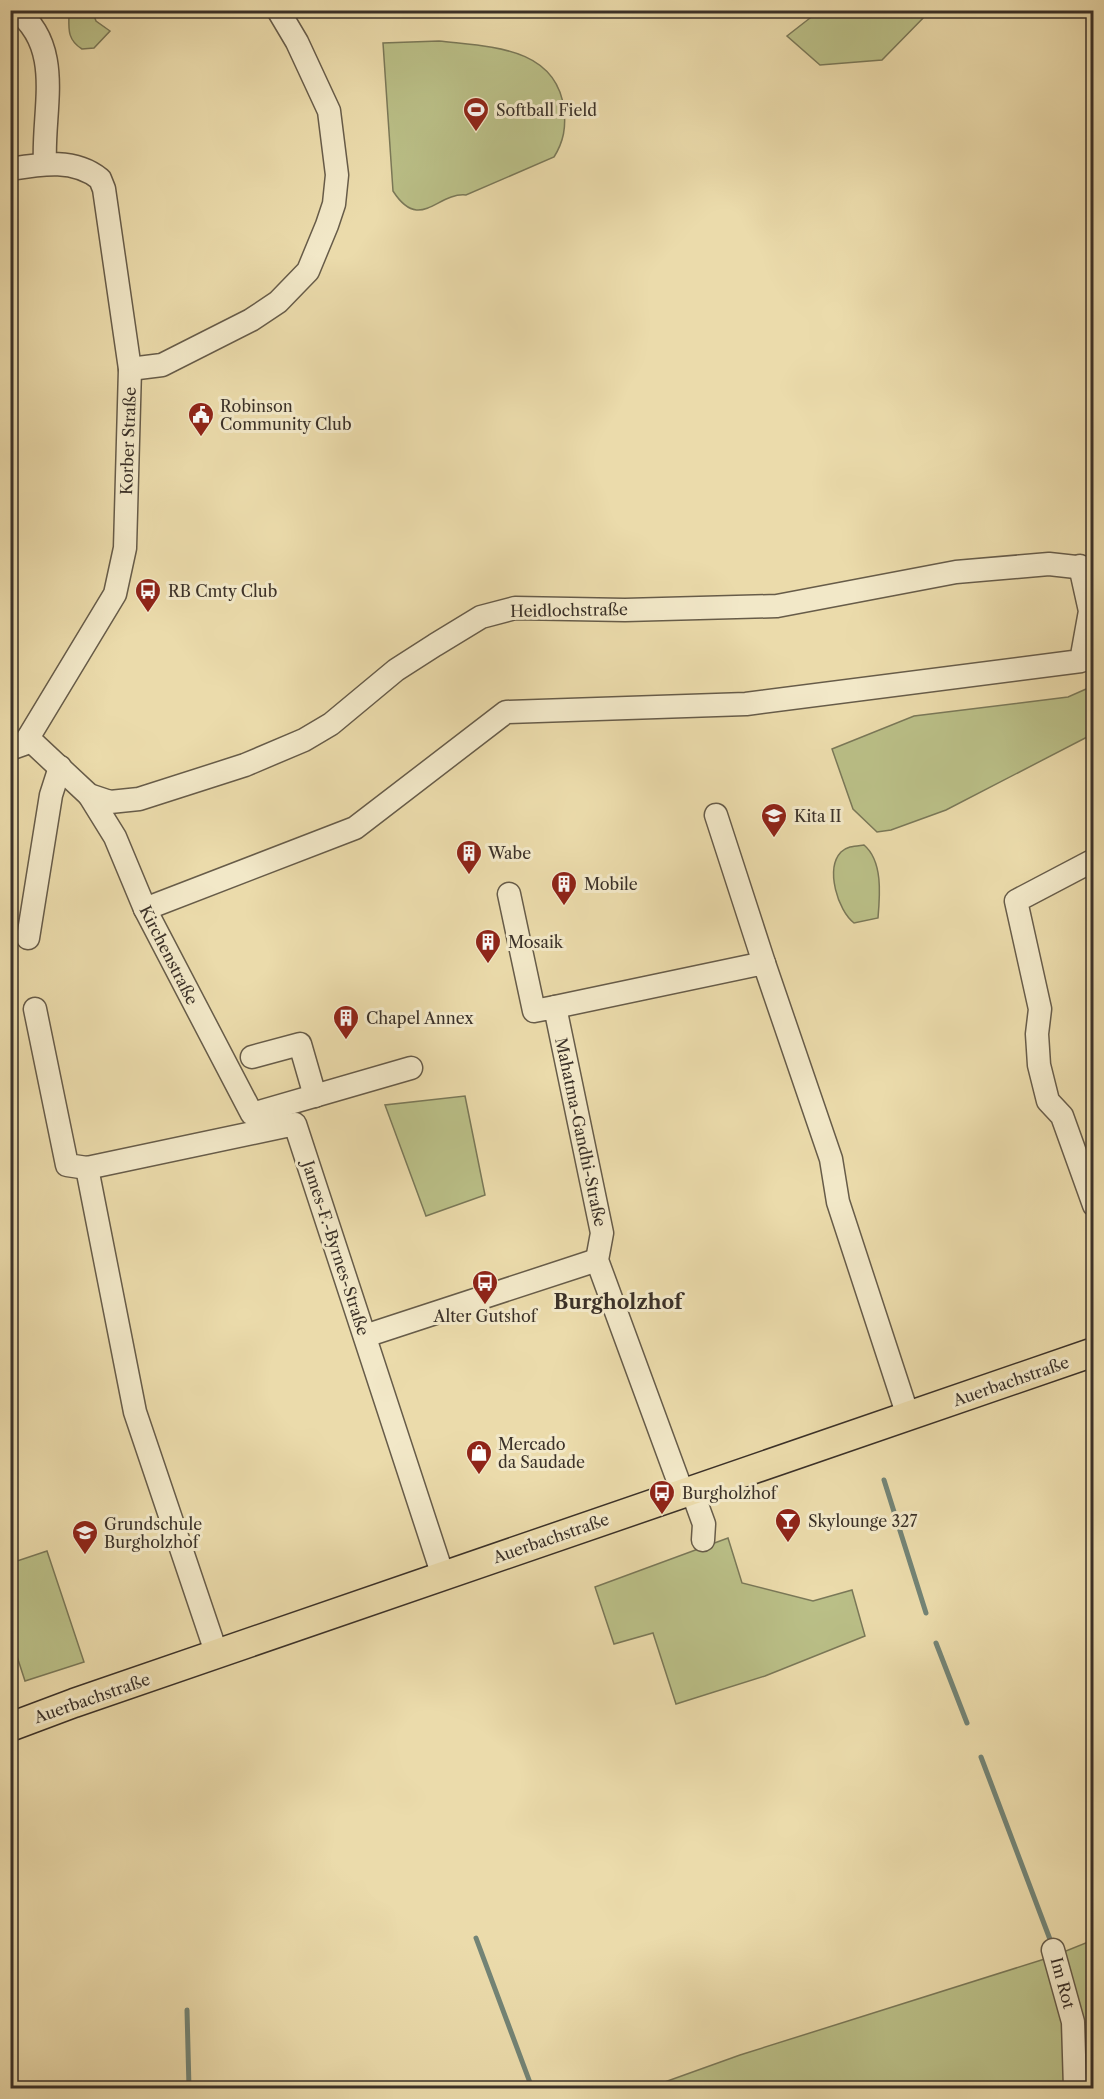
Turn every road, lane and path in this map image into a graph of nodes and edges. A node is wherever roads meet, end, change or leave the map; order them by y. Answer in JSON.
{"nodes":[{"id":1,"x":16,"y":10,"type":"edge"},
{"id":2,"x":278,"y":10,"type":"edge"},
{"id":3,"x":45,"y":163,"type":"junction"},
{"id":4,"x":10,"y":169,"type":"edge"},
{"id":5,"x":130,"y":369,"type":"junction"},
{"id":6,"x":1087,"y":568,"type":"edge"},
{"id":7,"x":19,"y":744,"type":"edge"},
{"id":8,"x":60,"y":767,"type":"junction"},
{"id":9,"x":89,"y":795,"type":"junction"},
{"id":10,"x":716,"y":815,"type":"dead end"},
{"id":11,"x":1094,"y":860,"type":"edge"},
{"id":12,"x":509,"y":894,"type":"dead end"},
{"id":13,"x":145,"y":909,"type":"junction"},
{"id":14,"x":28,"y":938,"type":"dead end"},
{"id":15,"x":764,"y":963,"type":"junction"},
{"id":16,"x":555,"y":1007,"type":"junction"},
{"id":17,"x":35,"y":1009,"type":"dead end"},
{"id":18,"x":252,"y":1057,"type":"dead end"},
{"id":19,"x":411,"y":1068,"type":"dead end"},
{"id":20,"x":315,"y":1096,"type":"junction"},
{"id":21,"x":87,"y":1168,"type":"junction"},
{"id":22,"x":1094,"y":1205,"type":"edge"},
{"id":23,"x":590,"y":1262,"type":"junction"},
{"id":24,"x":365,"y":1336,"type":"junction"},
{"id":25,"x":1094,"y":1352,"type":"edge"},
{"id":26,"x":908,"y":1416,"type":"junction"},
{"id":27,"x":688,"y":1493,"type":"junction"},
{"id":28,"x":703,"y":1540,"type":"dead end"},
{"id":29,"x":443,"y":1576,"type":"junction"},
{"id":30,"x":218,"y":1655,"type":"junction"},
{"id":31,"x":12,"y":1722,"type":"edge"},
{"id":32,"x":1053,"y":1950,"type":"dead end"},
{"id":33,"x":1075,"y":2088,"type":"edge"}],
"edges":[{"from":1,"to":3,"type":"street"},
{"from":2,"to":5,"type":"street"},
{"from":3,"to":4,"type":"street","name":"Korber Straße"},
{"from":3,"to":5,"type":"street","name":"Korber Straße"},
{"from":5,"to":7,"type":"street","name":"Korber Straße"},
{"from":6,"to":9,"type":"street","name":"Heidlochstraße"},
{"from":6,"to":13,"type":"street"},
{"from":7,"to":8,"type":"street"},
{"from":8,"to":9,"type":"street"},
{"from":8,"to":14,"type":"street"},
{"from":9,"to":13,"type":"street","name":"Kirchenstraße"},
{"from":10,"to":15,"type":"street"},
{"from":11,"to":22,"type":"street"},
{"from":12,"to":16,"type":"street"},
{"from":13,"to":20,"type":"street","name":"Kirchenstraße"},
{"from":15,"to":16,"type":"street"},
{"from":15,"to":26,"type":"street"},
{"from":16,"to":23,"type":"street","name":"Mahatma-Gandhi-Straße"},
{"from":17,"to":21,"type":"street"},
{"from":18,"to":20,"type":"street"},
{"from":19,"to":20,"type":"street"},
{"from":21,"to":24,"type":"street","name":"James-F.-Byrnes-Straße"},
{"from":21,"to":30,"type":"street"},
{"from":23,"to":24,"type":"street"},
{"from":23,"to":27,"type":"street","name":"Mahatma-Gandhi-Straße"},
{"from":24,"to":29,"type":"street","name":"James-F.-Byrnes-Straße"},
{"from":25,"to":26,"type":"main road","name":"Auerbachstraße"},
{"from":26,"to":27,"type":"main road","name":"Auerbachstraße"},
{"from":27,"to":28,"type":"street","name":"Mahatma-Gandhi-Straße"},
{"from":27,"to":29,"type":"main road","name":"Auerbachstraße"},
{"from":29,"to":30,"type":"main road","name":"Auerbachstraße"},
{"from":30,"to":31,"type":"main road","name":"Auerbachstraße"},
{"from":32,"to":33,"type":"street","name":"Im Rot"}]}
